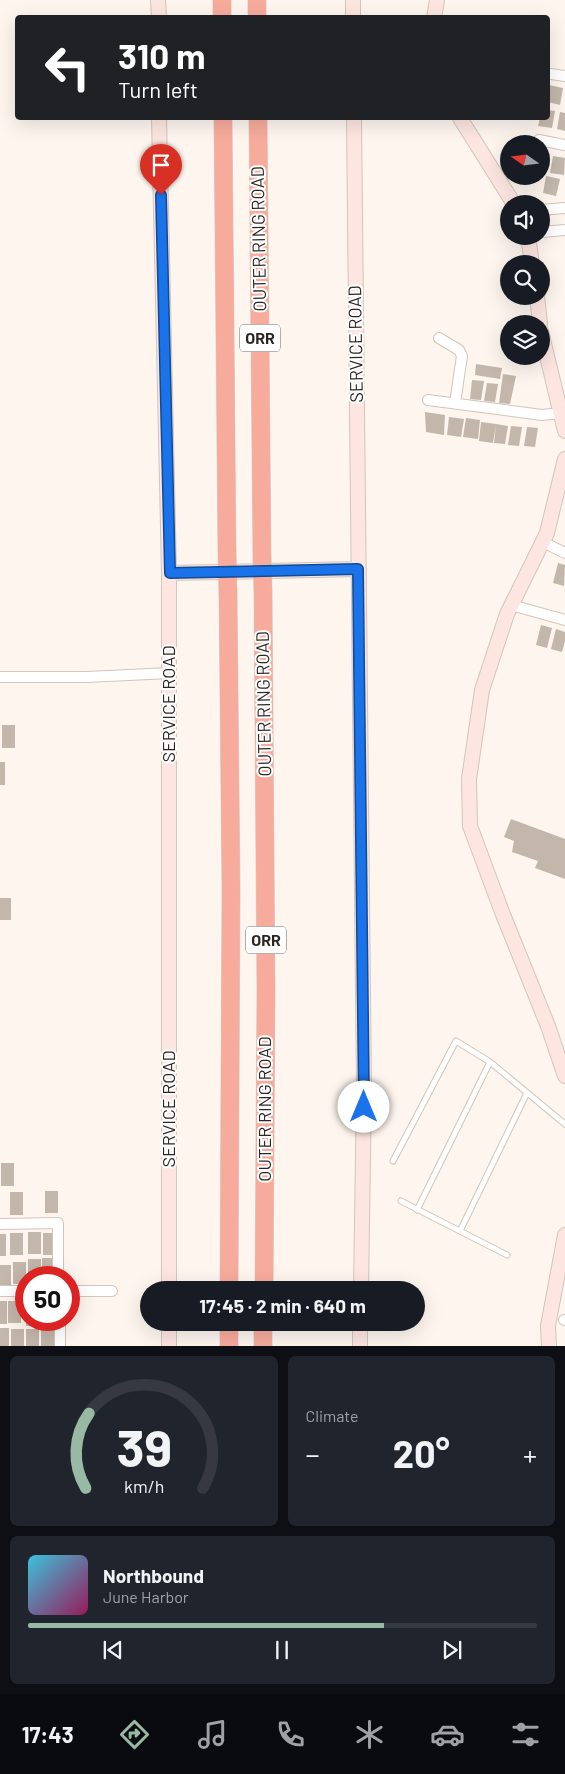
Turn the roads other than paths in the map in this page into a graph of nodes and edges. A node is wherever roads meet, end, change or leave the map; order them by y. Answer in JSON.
{"nodes":[{"id":1,"x":158,"y":0,"type":"edge"},
{"id":2,"x":222,"y":0,"type":"edge"},
{"id":3,"x":257,"y":0,"type":"edge"},
{"id":4,"x":353,"y":0,"type":"edge"},
{"id":5,"x":437,"y":0,"type":"edge"},
{"id":6,"x":159,"y":15,"type":"edge"},
{"id":7,"x":222,"y":15,"type":"edge"},
{"id":8,"x":258,"y":15,"type":"edge"},
{"id":9,"x":353,"y":15,"type":"edge"},
{"id":10,"x":434,"y":15,"type":"edge"},
{"id":11,"x":551,"y":74,"type":"dead end"},
{"id":12,"x":565,"y":76,"type":"edge"},
{"id":13,"x":160,"y":120,"type":"edge"},
{"id":14,"x":223,"y":120,"type":"edge"},
{"id":15,"x":258,"y":120,"type":"edge"},
{"id":16,"x":354,"y":120,"type":"edge"},
{"id":17,"x":461,"y":120,"type":"edge"},
{"id":18,"x":550,"y":143,"type":"edge"},
{"id":19,"x":565,"y":146,"type":"edge"},
{"id":20,"x":508,"y":195,"type":"edge"},
{"id":21,"x":565,"y":208,"type":"edge"},
{"id":22,"x":550,"y":209,"type":"edge"},
{"id":23,"x":565,"y":230,"type":"edge"},
{"id":24,"x":550,"y":231,"type":"edge"},
{"id":25,"x":439,"y":338,"type":"dead end"},
{"id":26,"x":549,"y":365,"type":"edge"},
{"id":27,"x":428,"y":400,"type":"dead end"},
{"id":28,"x":455,"y":403,"type":"junction"},
{"id":29,"x":560,"y":413,"type":"junction"},
{"id":30,"x":565,"y":431,"type":"edge"},
{"id":31,"x":565,"y":459,"type":"edge"},
{"id":32,"x":543,"y":542,"type":"junction"},
{"id":33,"x":565,"y":553,"type":"edge"},
{"id":34,"x":358,"y":569,"type":"junction"},
{"id":35,"x":170,"y":573,"type":"junction"},
{"id":36,"x":511,"y":605,"type":"junction"},
{"id":37,"x":565,"y":620,"type":"edge"},
{"id":38,"x":170,"y":673,"type":"junction"},
{"id":39,"x":0,"y":678,"type":"edge"},
{"id":40,"x":490,"y":1062,"type":"junction"},
{"id":41,"x":565,"y":1076,"type":"edge"},
{"id":42,"x":527,"y":1093,"type":"junction"},
{"id":43,"x":565,"y":1124,"type":"edge"},
{"id":44,"x":394,"y":1161,"type":"dead end"},
{"id":45,"x":401,"y":1201,"type":"dead end"},
{"id":46,"x":417,"y":1210,"type":"junction"},
{"id":47,"x":0,"y":1224,"type":"edge"},
{"id":48,"x":460,"y":1231,"type":"junction"},
{"id":49,"x":565,"y":1235,"type":"edge"},
{"id":50,"x":507,"y":1255,"type":"dead end"},
{"id":51,"x":563,"y":1256,"type":"edge"},
{"id":52,"x":58,"y":1266,"type":"edge"},
{"id":53,"x":169,"y":1281,"type":"edge"},
{"id":54,"x":229,"y":1281,"type":"edge"},
{"id":55,"x":264,"y":1281,"type":"edge"},
{"id":56,"x":361,"y":1281,"type":"edge"},
{"id":57,"x":0,"y":1291,"type":"edge"},
{"id":58,"x":15,"y":1291,"type":"edge"},
{"id":59,"x":112,"y":1291,"type":"dead end"},
{"id":60,"x":80,"y":1292,"type":"edge"},
{"id":61,"x":60,"y":1331,"type":"edge"},
{"id":62,"x":169,"y":1331,"type":"edge"},
{"id":63,"x":229,"y":1331,"type":"edge"},
{"id":64,"x":264,"y":1331,"type":"edge"},
{"id":65,"x":360,"y":1331,"type":"edge"},
{"id":66,"x":60,"y":1346,"type":"edge"},
{"id":67,"x":169,"y":1346,"type":"edge"},
{"id":68,"x":229,"y":1346,"type":"edge"},
{"id":69,"x":263,"y":1346,"type":"edge"},
{"id":70,"x":360,"y":1346,"type":"edge"},
{"id":71,"x":549,"y":1346,"type":"edge"}],
"edges":[{"from":1,"to":6,"type":"main road"},
{"from":2,"to":7,"type":"highway"},
{"from":3,"to":8,"type":"highway"},
{"from":4,"to":9,"type":"main road"},
{"from":5,"to":10,"type":"main road"},
{"from":11,"to":12,"type":"street"},
{"from":13,"to":35,"type":"main road","name":"SERVICE ROAD"},
{"from":14,"to":54,"type":"highway","name":"OUTER RING ROAD","number":"ORR","bridge":true},
{"from":15,"to":55,"type":"highway","name":"OUTER RING ROAD","number":"ORR","bridge":true},
{"from":16,"to":34,"type":"main road","name":"SERVICE ROAD"},
{"from":17,"to":20,"type":"main road"},
{"from":18,"to":19,"type":"street"},
{"from":21,"to":22,"type":"street"},
{"from":23,"to":24,"type":"street"},
{"from":25,"to":28,"type":"street"},
{"from":26,"to":29,"type":"main road"},
{"from":27,"to":28,"type":"street"},
{"from":28,"to":29,"type":"street"},
{"from":29,"to":30,"type":"main road"},
{"from":31,"to":32,"type":"main road"},
{"from":32,"to":33,"type":"street"},
{"from":32,"to":36,"type":"main road"},
{"from":34,"to":35,"type":"main road"},
{"from":34,"to":56,"type":"main road","name":"SERVICE ROAD"},
{"from":35,"to":38,"type":"main road","name":"SERVICE ROAD"},
{"from":36,"to":37,"type":"street"},
{"from":36,"to":41,"type":"main road"},
{"from":38,"to":39,"type":"street"},
{"from":38,"to":53,"type":"main road","name":"SERVICE ROAD"},
{"from":40,"to":42,"type":"lane"},
{"from":40,"to":44,"type":"lane"},
{"from":40,"to":46,"type":"lane"},
{"from":42,"to":43,"type":"lane"},
{"from":42,"to":48,"type":"lane"},
{"from":45,"to":46,"type":"lane"},
{"from":46,"to":48,"type":"lane"},
{"from":47,"to":52,"type":"street"},
{"from":48,"to":50,"type":"lane"},
{"from":49,"to":51,"type":"main road"},
{"from":51,"to":71,"type":"main road"},
{"from":57,"to":58,"type":"street"},
{"from":59,"to":60,"type":"street"},
{"from":61,"to":66,"type":"street"},
{"from":62,"to":67,"type":"main road"},
{"from":63,"to":68,"type":"highway"},
{"from":64,"to":69,"type":"highway"},
{"from":65,"to":70,"type":"main road"}]}
